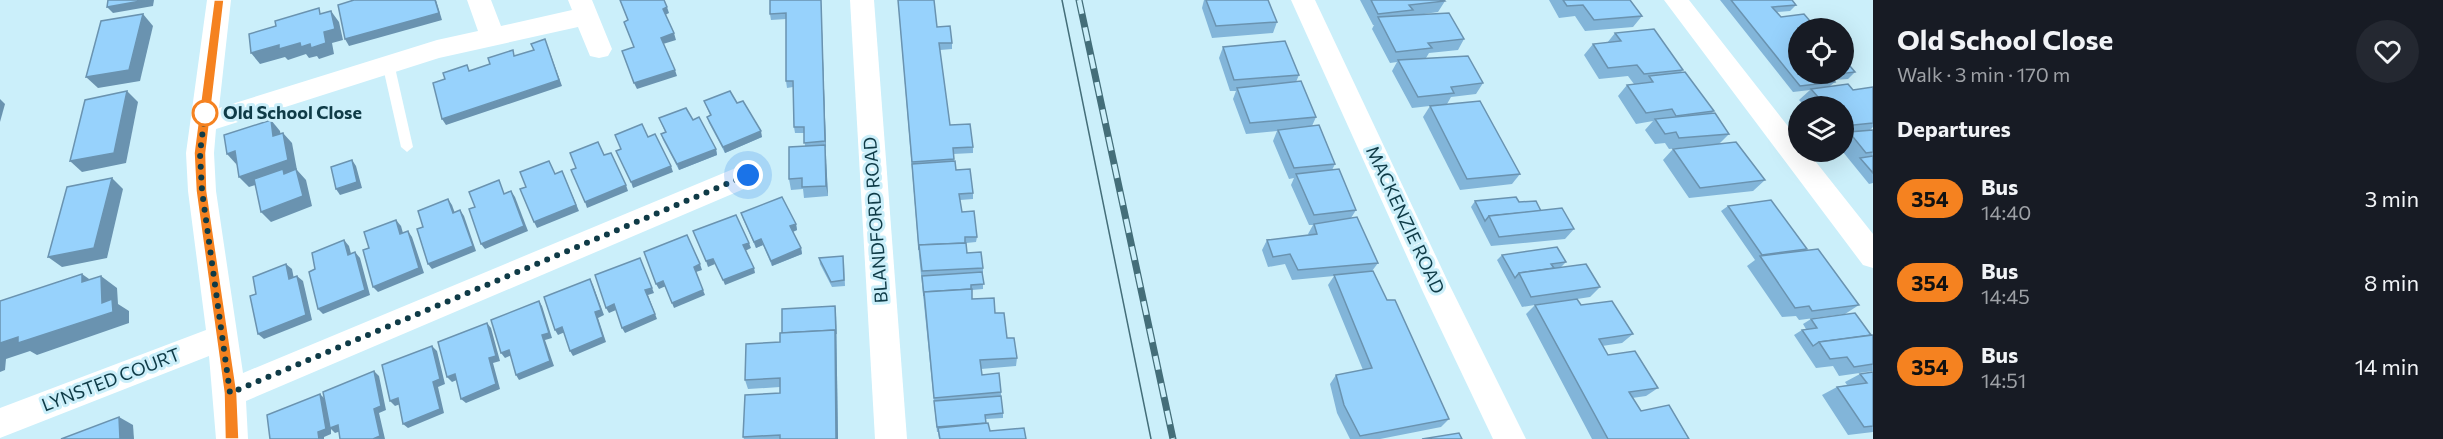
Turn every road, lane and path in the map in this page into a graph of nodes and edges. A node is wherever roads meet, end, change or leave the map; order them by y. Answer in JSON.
{"nodes":[{"id":1,"x":219,"y":0,"type":"edge"},
{"id":2,"x":479,"y":0,"type":"edge"},
{"id":3,"x":862,"y":0,"type":"edge"},
{"id":4,"x":1303,"y":0,"type":"edge"},
{"id":5,"x":1676,"y":0,"type":"edge"},
{"id":6,"x":583,"y":8,"type":"edge"},
{"id":7,"x":492,"y":38,"type":"junction"},
{"id":8,"x":599,"y":49,"type":"dead end"},
{"id":9,"x":388,"y":63,"type":"junction"},
{"id":10,"x":204,"y":123,"type":"junction"},
{"id":11,"x":407,"y":147,"type":"dead end"},
{"id":12,"x":748,"y":175,"type":"dead end"},
{"id":13,"x":1873,"y":256,"type":"edge"},
{"id":14,"x":223,"y":337,"type":"junction"},
{"id":15,"x":230,"y":393,"type":"junction"},
{"id":16,"x":0,"y":423,"type":"edge"},
{"id":17,"x":232,"y":439,"type":"edge"},
{"id":18,"x":891,"y":439,"type":"edge"},
{"id":19,"x":1510,"y":439,"type":"edge"}],
"edges":[{"from":1,"to":10,"type":"street"},
{"from":2,"to":7,"type":"street"},
{"from":3,"to":18,"type":"street","name":"BLANDFORD ROAD"},
{"from":4,"to":19,"type":"street","name":"MACKENZIE ROAD"},
{"from":5,"to":13,"type":"street"},
{"from":6,"to":7,"type":"street"},
{"from":6,"to":8,"type":"street"},
{"from":7,"to":9,"type":"street"},
{"from":9,"to":10,"type":"street"},
{"from":9,"to":11,"type":"lane"},
{"from":10,"to":14,"type":"street"},
{"from":12,"to":15,"type":"street"},
{"from":14,"to":15,"type":"street"},
{"from":14,"to":16,"type":"street","name":"LYNSTED COURT"},
{"from":15,"to":17,"type":"street"}]}
